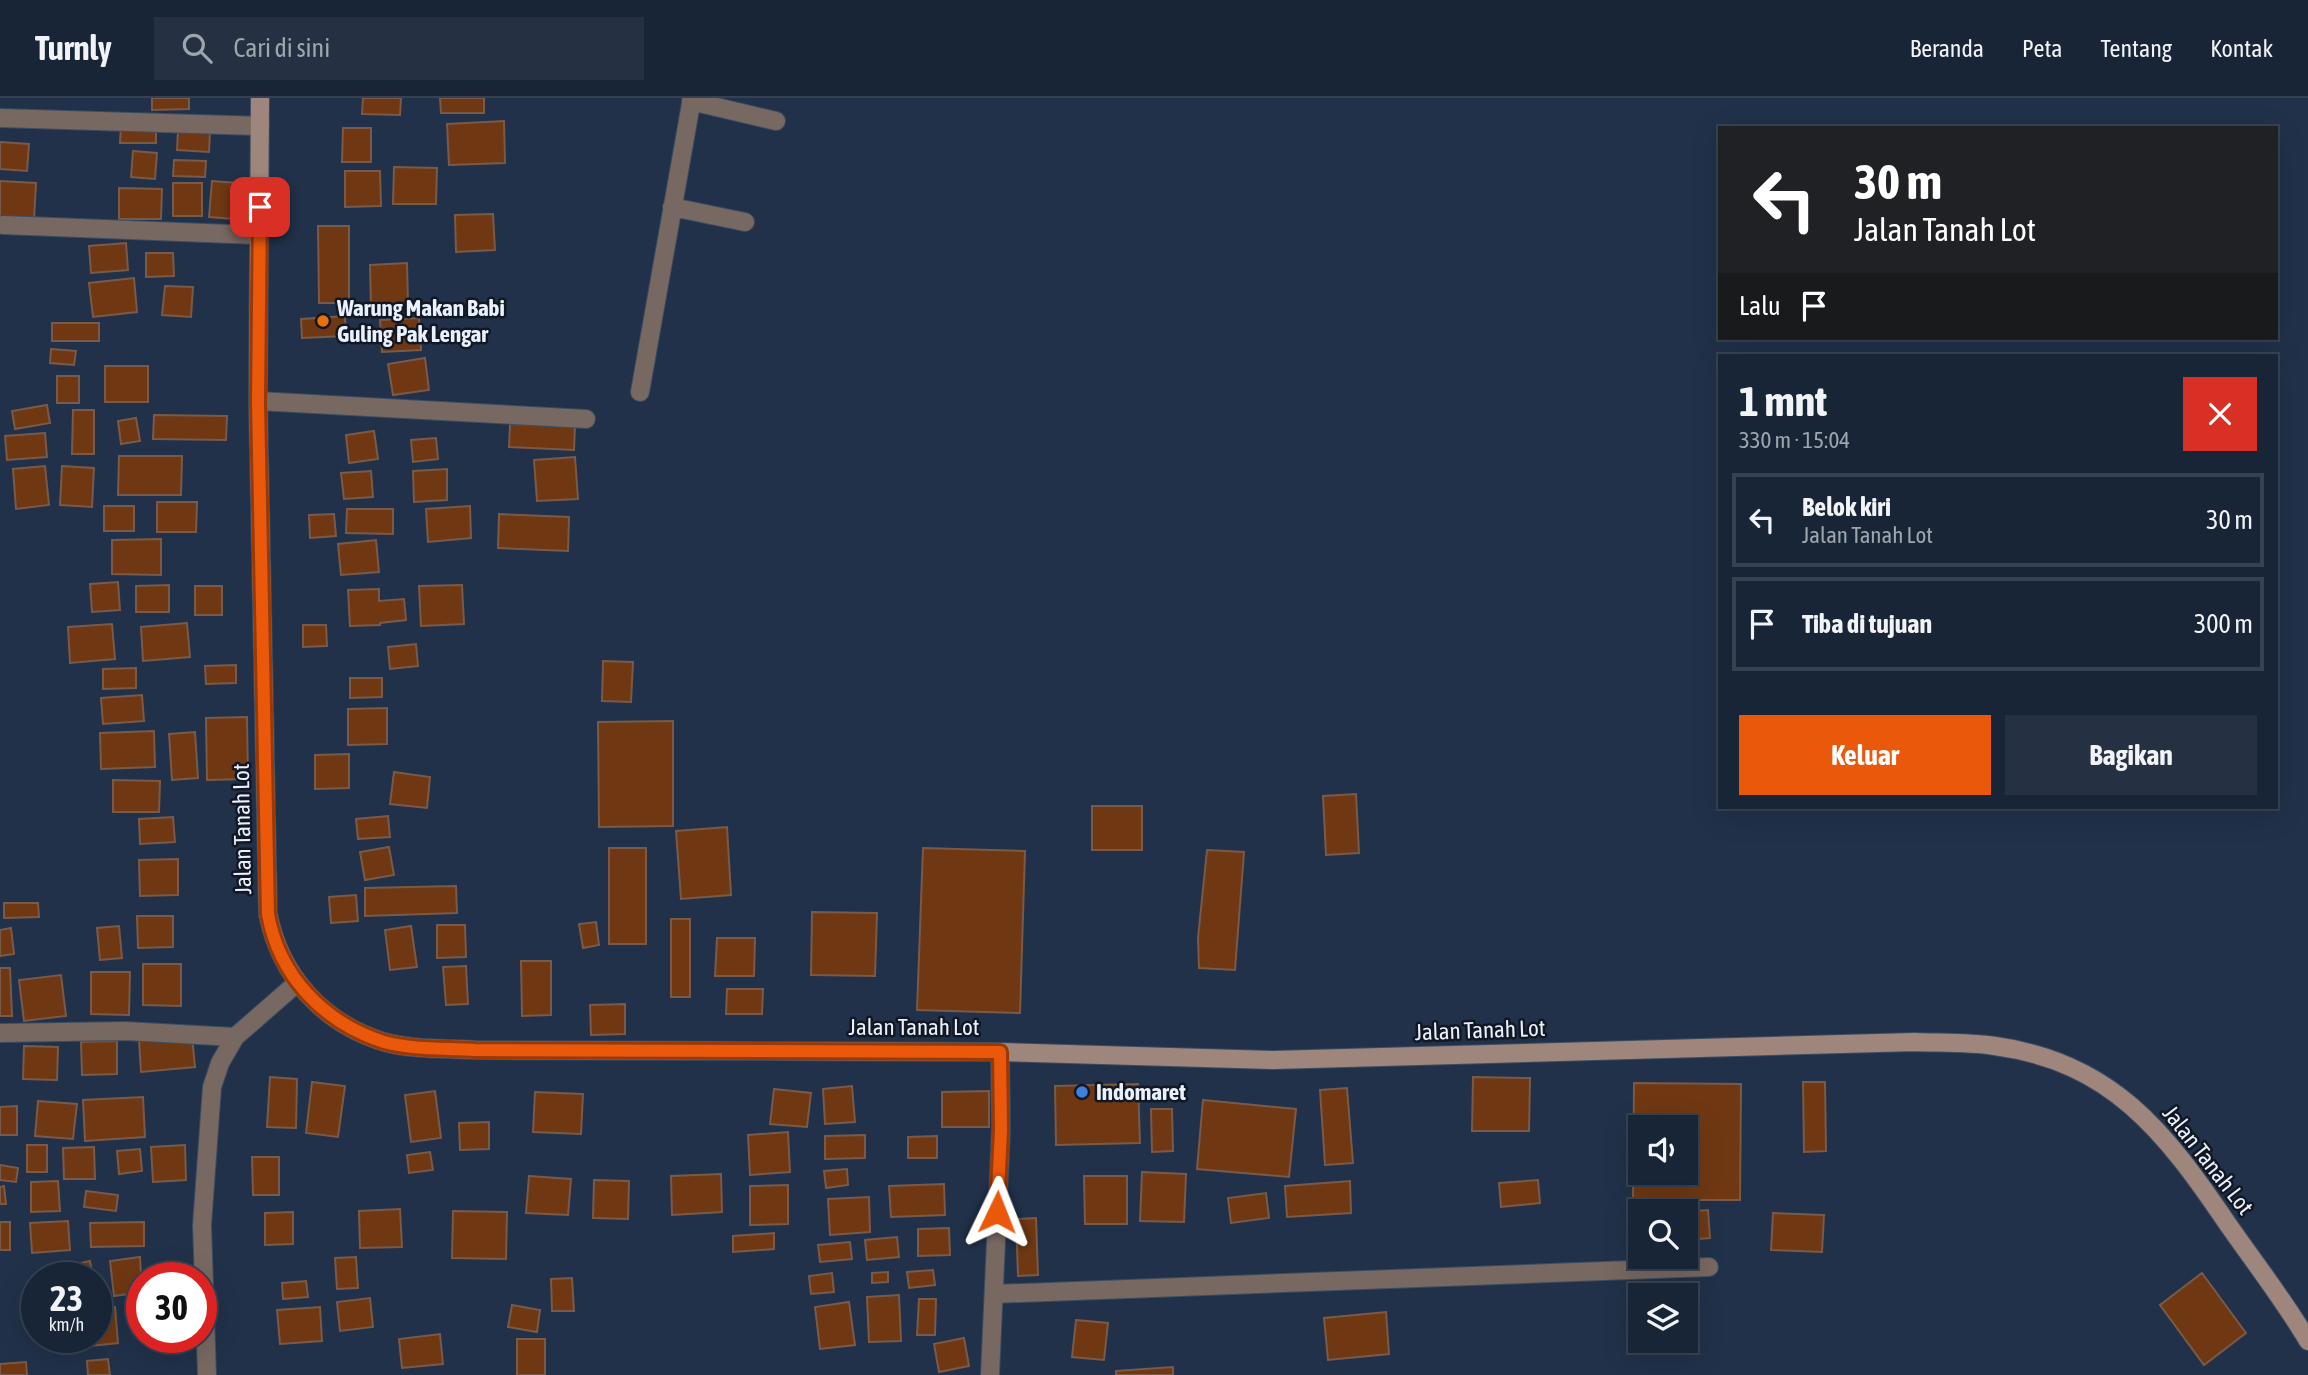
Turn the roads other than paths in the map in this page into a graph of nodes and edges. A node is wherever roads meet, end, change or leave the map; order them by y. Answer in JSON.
{"nodes":[{"id":1,"x":260,"y":98,"type":"edge"},
{"id":2,"x":692,"y":100,"type":"edge"},
{"id":3,"x":0,"y":118,"type":"edge"},
{"id":4,"x":776,"y":121,"type":"dead end"},
{"id":5,"x":260,"y":126,"type":"junction"},
{"id":6,"x":672,"y":206,"type":"junction"},
{"id":7,"x":745,"y":222,"type":"dead end"},
{"id":8,"x":3,"y":225,"type":"dead end"},
{"id":9,"x":260,"y":234,"type":"junction"},
{"id":10,"x":640,"y":392,"type":"dead end"},
{"id":11,"x":258,"y":401,"type":"junction"},
{"id":12,"x":586,"y":419,"type":"dead end"},
{"id":13,"x":297,"y":983,"type":"junction"},
{"id":14,"x":0,"y":1033,"type":"edge"},
{"id":15,"x":235,"y":1037,"type":"junction"},
{"id":16,"x":1000,"y":1052,"type":"junction"},
{"id":17,"x":1709,"y":1267,"type":"dead end"},
{"id":18,"x":994,"y":1294,"type":"junction"},
{"id":19,"x":2306,"y":1331,"type":"edge"},
{"id":20,"x":207,"y":1375,"type":"edge"},
{"id":21,"x":990,"y":1375,"type":"edge"}],
"edges":[{"from":1,"to":5,"type":"main road","name":"Jalan Tanah Lot"},
{"from":2,"to":4,"type":"street"},
{"from":2,"to":6,"type":"street"},
{"from":3,"to":5,"type":"street"},
{"from":5,"to":9,"type":"main road","name":"Jalan Tanah Lot"},
{"from":6,"to":7,"type":"street"},
{"from":6,"to":10,"type":"street"},
{"from":8,"to":9,"type":"street"},
{"from":9,"to":11,"type":"main road","name":"Jalan Tanah Lot"},
{"from":11,"to":12,"type":"street"},
{"from":11,"to":13,"type":"main road","name":"Jalan Tanah Lot"},
{"from":13,"to":15,"type":"street"},
{"from":13,"to":16,"type":"main road","name":"Jalan Tanah Lot"},
{"from":14,"to":15,"type":"street"},
{"from":15,"to":20,"type":"street"},
{"from":16,"to":18,"type":"street"},
{"from":16,"to":19,"type":"main road","name":"Jalan Tanah Lot"},
{"from":17,"to":18,"type":"street"},
{"from":18,"to":21,"type":"street"}]}
